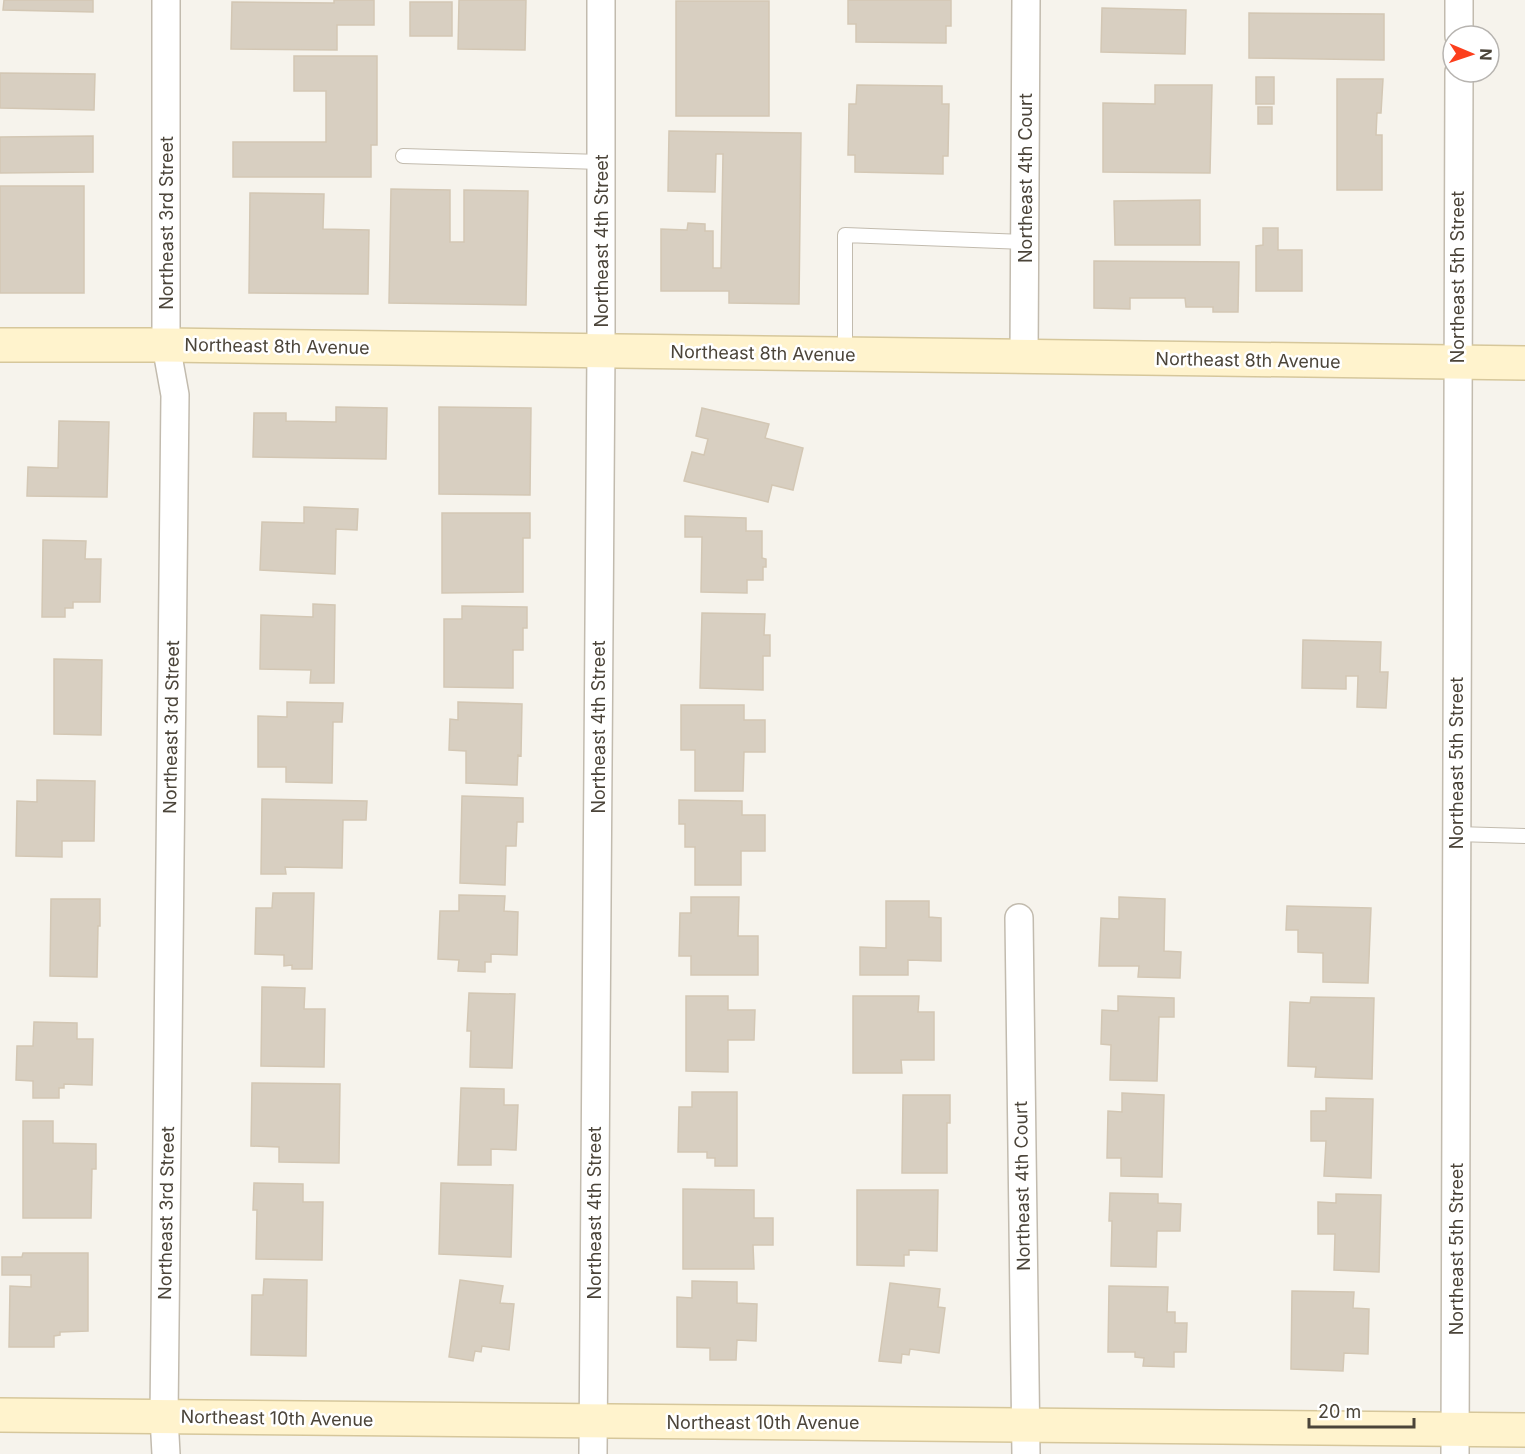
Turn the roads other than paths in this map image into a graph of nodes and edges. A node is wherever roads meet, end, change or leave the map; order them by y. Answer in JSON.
{"nodes":[{"id":1,"x":166,"y":0,"type":"edge"},
{"id":2,"x":601,"y":0,"type":"edge"},
{"id":3,"x":1026,"y":0,"type":"edge"},
{"id":4,"x":1459,"y":0,"type":"edge"},
{"id":5,"x":1459,"y":24,"type":"edge"},
{"id":6,"x":1459,"y":84,"type":"edge"},
{"id":7,"x":403,"y":156,"type":"dead end"},
{"id":8,"x":601,"y":162,"type":"junction"},
{"id":9,"x":1024,"y":242,"type":"junction"},
{"id":10,"x":0,"y":345,"type":"edge"},
{"id":11,"x":166,"y":345,"type":"junction"},
{"id":12,"x":601,"y":350,"type":"junction"},
{"id":13,"x":845,"y":354,"type":"junction"},
{"id":14,"x":1024,"y":357,"type":"junction"},
{"id":15,"x":1457,"y":362,"type":"junction"},
{"id":16,"x":1525,"y":363,"type":"edge"},
{"id":17,"x":1456,"y":834,"type":"junction"},
{"id":18,"x":1525,"y":836,"type":"edge"},
{"id":19,"x":1019,"y":918,"type":"dead end"},
{"id":20,"x":0,"y":1415,"type":"edge"},
{"id":21,"x":164,"y":1417,"type":"junction"},
{"id":22,"x":592,"y":1421,"type":"junction"},
{"id":23,"x":1525,"y":1430,"type":"edge"},
{"id":24,"x":1026,"y":1439,"type":"edge"},
{"id":25,"x":1455,"y":1441,"type":"edge"},
{"id":26,"x":166,"y":1454,"type":"edge"},
{"id":27,"x":593,"y":1454,"type":"edge"}],
"edges":[{"from":1,"to":11,"type":"street","name":"Northeast 3rd Street"},
{"from":2,"to":8,"type":"street","name":"Northeast 4th Street"},
{"from":3,"to":9,"type":"street","name":"Northeast 4th Court"},
{"from":4,"to":5,"type":"street"},
{"from":6,"to":15,"type":"street","name":"Northeast 5th Street"},
{"from":7,"to":8,"type":"lane"},
{"from":8,"to":12,"type":"street","name":"Northeast 4th Street"},
{"from":9,"to":13,"type":"lane"},
{"from":9,"to":14,"type":"street","name":"Northeast 4th Court"},
{"from":10,"to":11,"type":"street","name":"Northeast 8th Avenue"},
{"from":11,"to":12,"type":"street","name":"Northeast 8th Avenue"},
{"from":11,"to":21,"type":"street","name":"Northeast 3rd Street"},
{"from":12,"to":13,"type":"street","name":"Northeast 8th Avenue"},
{"from":12,"to":22,"type":"street","name":"Northeast 4th Street"},
{"from":13,"to":14,"type":"street","name":"Northeast 8th Avenue"},
{"from":14,"to":15,"type":"street","name":"Northeast 8th Avenue"},
{"from":15,"to":16,"type":"street","name":"Northeast 8th Avenue"},
{"from":15,"to":17,"type":"street","name":"Northeast 5th Street"},
{"from":17,"to":18,"type":"lane"},
{"from":17,"to":25,"type":"street","name":"Northeast 5th Street"},
{"from":19,"to":24,"type":"street","name":"Northeast 4th Court"},
{"from":20,"to":21,"type":"street","name":"Northeast 10th Avenue"},
{"from":21,"to":22,"type":"street","name":"Northeast 10th Avenue"},
{"from":21,"to":26,"type":"street","name":"Northeast 3rd Street"},
{"from":22,"to":24,"type":"street","name":"Northeast 10th Avenue"},
{"from":22,"to":27,"type":"street","name":"Northeast 4th Street"},
{"from":23,"to":25,"type":"street","name":"Northeast 10th Avenue"},
{"from":24,"to":25,"type":"street","name":"Northeast 10th Avenue"}]}
